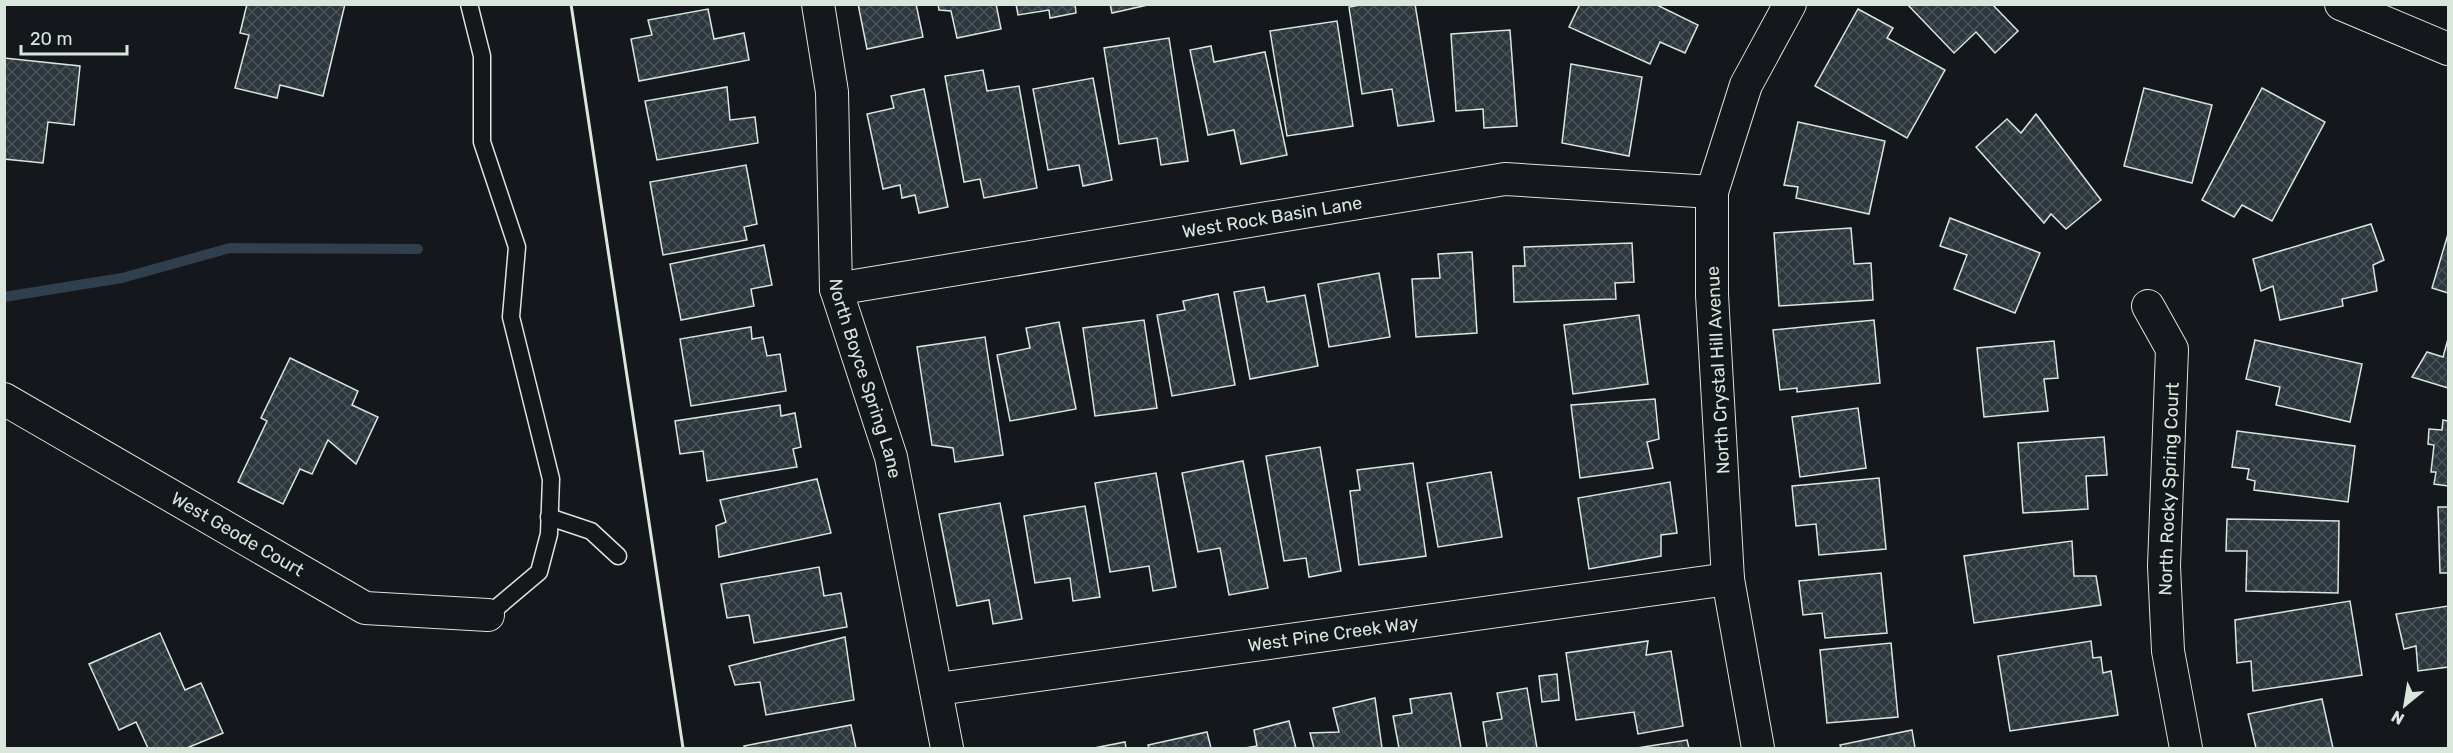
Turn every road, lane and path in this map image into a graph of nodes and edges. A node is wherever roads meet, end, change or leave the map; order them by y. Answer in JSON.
{"nodes":[{"id":1,"x":470,"y":4,"type":"edge"},
{"id":2,"x":818,"y":4,"type":"edge"},
{"id":3,"x":1791,"y":4,"type":"edge"},
{"id":4,"x":2341,"y":4,"type":"edge"},
{"id":5,"x":2445,"y":38,"type":"edge"},
{"id":6,"x":1712,"y":192,"type":"junction"},
{"id":7,"x":836,"y":289,"type":"junction"},
{"id":8,"x":2148,"y":306,"type":"dead end"},
{"id":9,"x":4,"y":399,"type":"edge"},
{"id":10,"x":549,"y":517,"type":"junction"},
{"id":11,"x":618,"y":556,"type":"dead end"},
{"id":12,"x":1728,"y":579,"type":"junction"},
{"id":13,"x":488,"y":615,"type":"joint"},
{"id":14,"x":938,"y":688,"type":"junction"},
{"id":15,"x":947,"y":748,"type":"edge"},
{"id":16,"x":1758,"y":748,"type":"edge"},
{"id":17,"x":2186,"y":748,"type":"edge"}],
"edges":[{"from":1,"to":10,"type":"lane"},
{"from":2,"to":7,"type":"street","name":"North Boyce Spring Lane"},
{"from":3,"to":6,"type":"street","name":"North Crystal Hill Avenue"},
{"from":4,"to":5,"type":"street"},
{"from":6,"to":7,"type":"street","name":"West Rock Basin Lane"},
{"from":6,"to":12,"type":"street","name":"North Crystal Hill Avenue"},
{"from":7,"to":14,"type":"street","name":"North Boyce Spring Lane"},
{"from":8,"to":17,"type":"street","name":"North Rocky Spring Court"},
{"from":9,"to":13,"type":"street","name":"West Geode Court"},
{"from":10,"to":11,"type":"lane"},
{"from":10,"to":13,"type":"lane"},
{"from":12,"to":14,"type":"street","name":"West Pine Creek Way"},
{"from":12,"to":16,"type":"street","name":"North Crystal Hill Avenue"},
{"from":14,"to":15,"type":"street","name":"North Boyce Spring Lane"}]}
